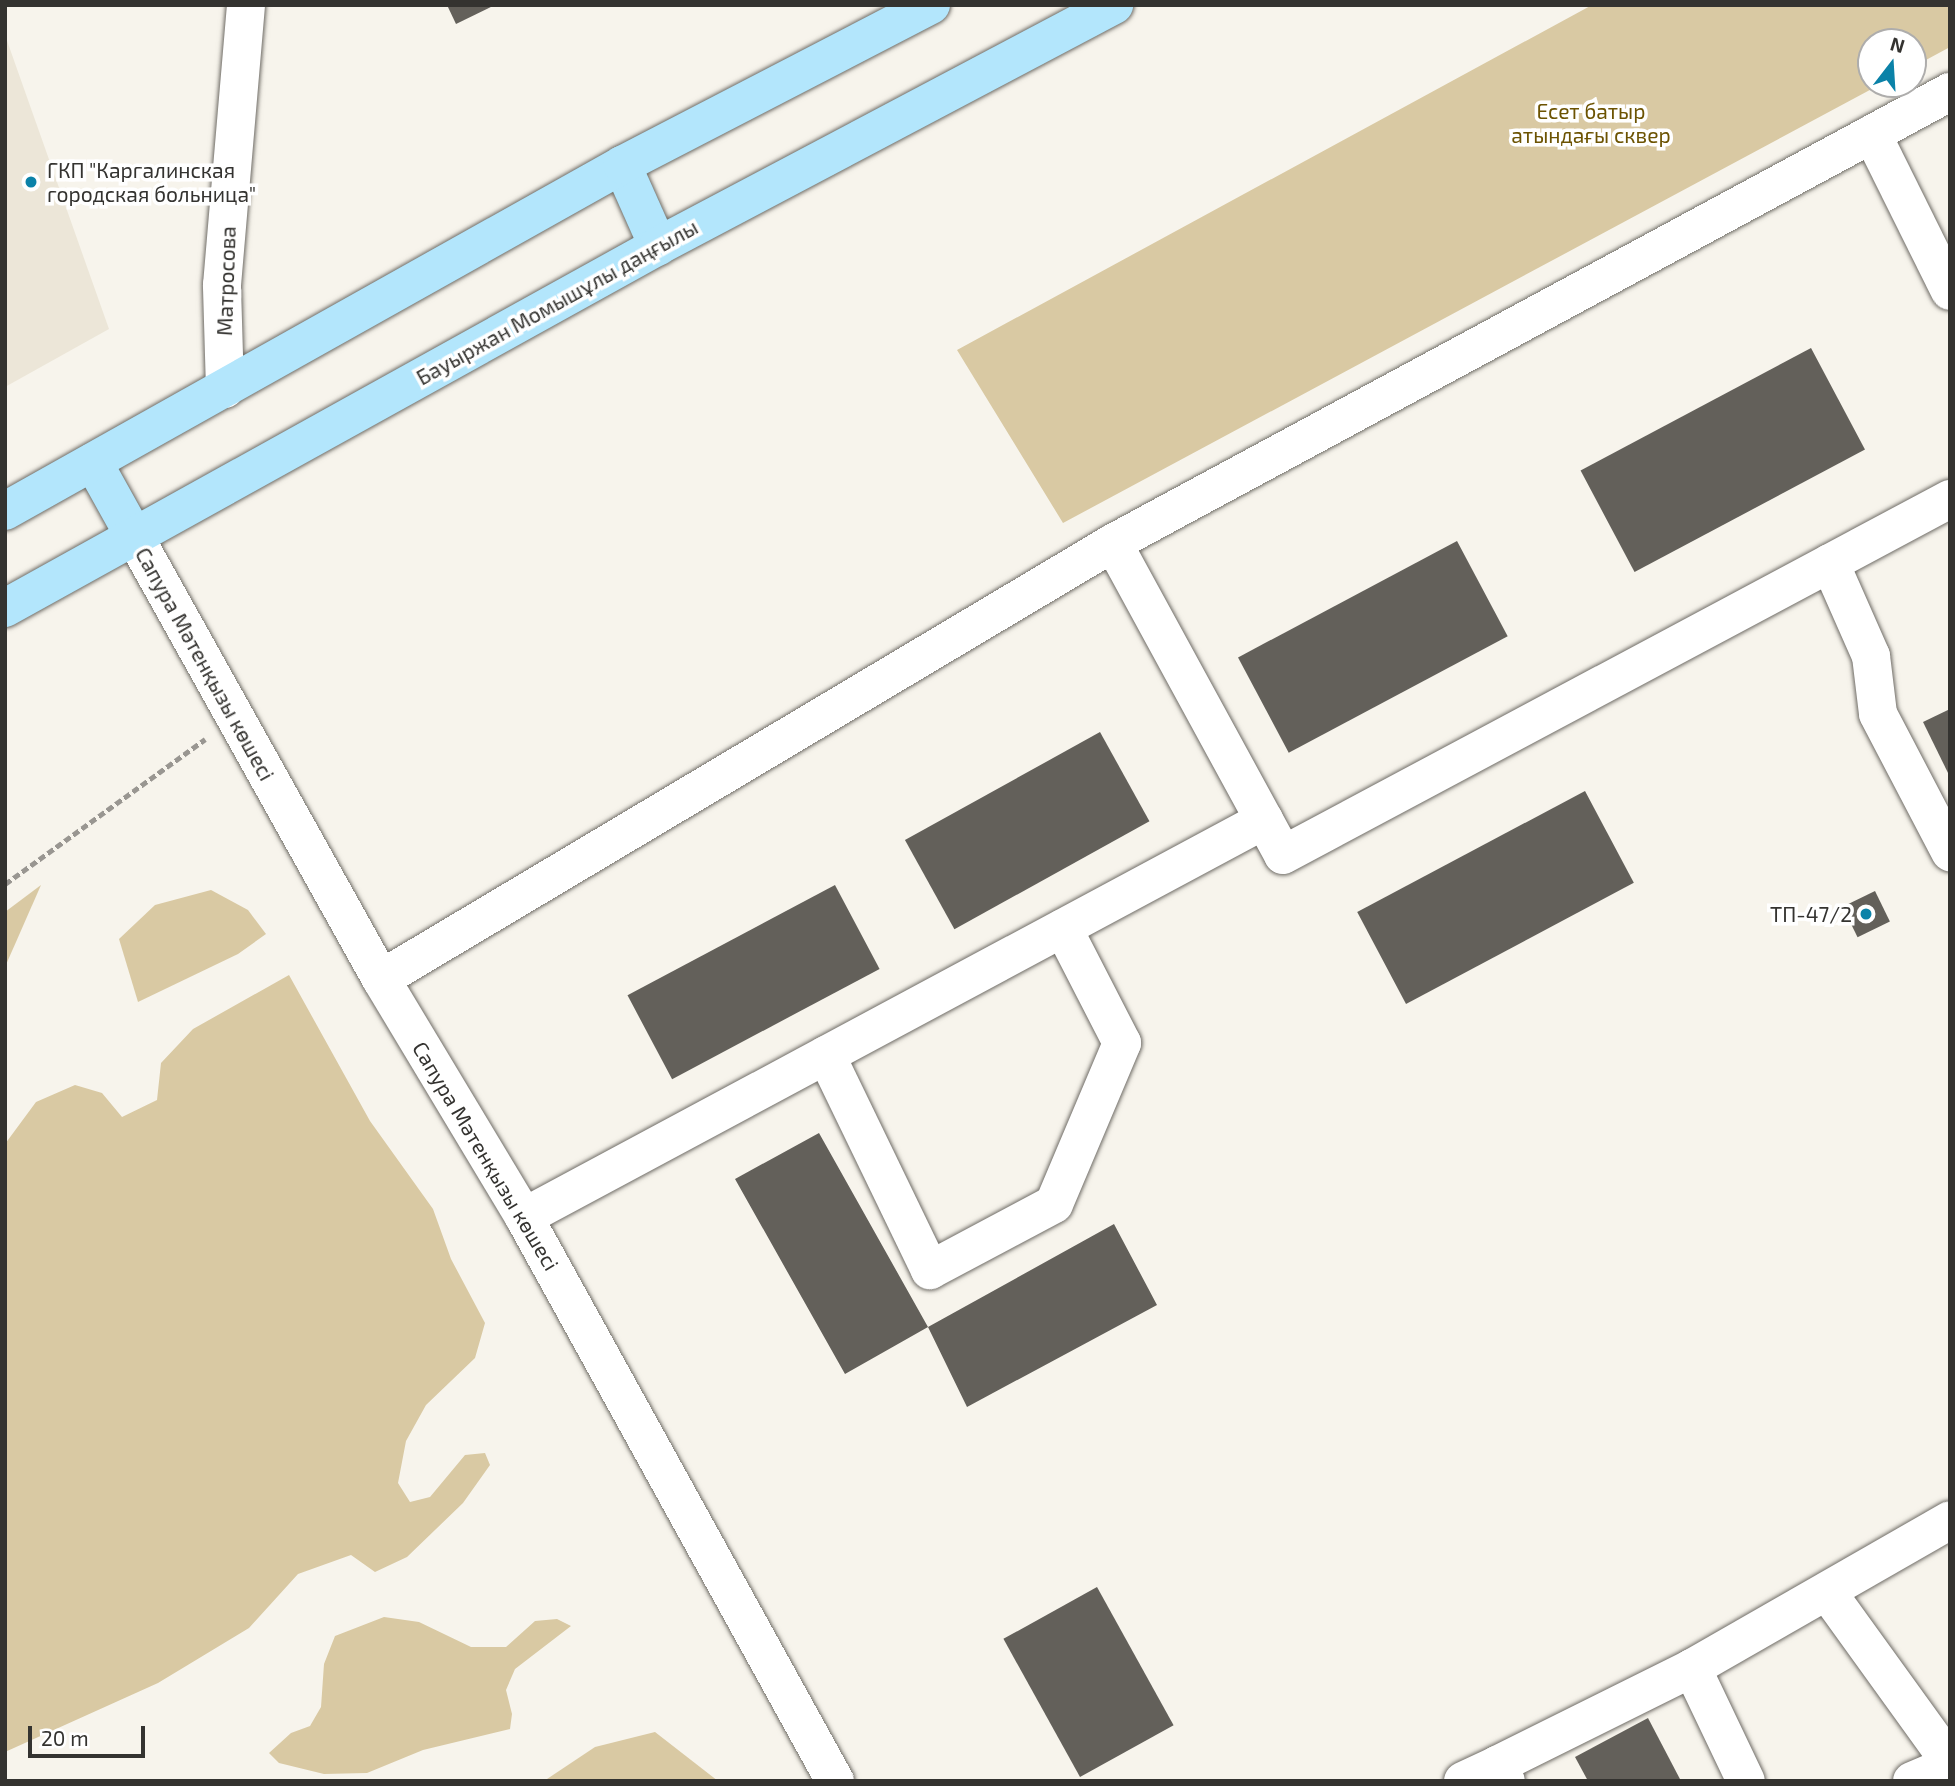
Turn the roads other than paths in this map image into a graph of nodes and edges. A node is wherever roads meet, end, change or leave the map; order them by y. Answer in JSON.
{"nodes":[{"id":1,"x":246,"y":5,"type":"edge"},
{"id":2,"x":931,"y":5,"type":"edge"},
{"id":3,"x":1114,"y":5,"type":"edge"},
{"id":4,"x":1950,"y":92,"type":"edge"},
{"id":5,"x":1872,"y":134,"type":"junction"},
{"id":6,"x":622,"y":165,"type":"junction"},
{"id":7,"x":658,"y":246,"type":"junction"},
{"id":8,"x":1950,"y":291,"type":"edge"},
{"id":9,"x":225,"y":389,"type":"junction"},
{"id":10,"x":93,"y":463,"type":"junction"},
{"id":11,"x":1950,"y":499,"type":"edge"},
{"id":12,"x":7,"y":505,"type":"edge"},
{"id":13,"x":133,"y":534,"type":"junction"},
{"id":14,"x":1114,"y":543,"type":"junction"},
{"id":15,"x":1830,"y":563,"type":"junction"},
{"id":16,"x":5,"y":608,"type":"edge"},
{"id":17,"x":1264,"y":820,"type":"junction"},
{"id":18,"x":1950,"y":852,"type":"edge"},
{"id":19,"x":1063,"y":928,"type":"junction"},
{"id":20,"x":381,"y":979,"type":"junction"},
{"id":21,"x":826,"y":1055,"type":"junction"},
{"id":22,"x":524,"y":1217,"type":"junction"},
{"id":23,"x":1950,"y":1520,"type":"edge"},
{"id":24,"x":1828,"y":1593,"type":"junction"},
{"id":25,"x":1692,"y":1668,"type":"junction"},
{"id":26,"x":1950,"y":1763,"type":"edge"},
{"id":27,"x":1502,"y":1773,"type":"edge"},
{"id":28,"x":835,"y":1781,"type":"edge"},
{"id":29,"x":1463,"y":1781,"type":"edge"},
{"id":30,"x":1746,"y":1781,"type":"edge"},
{"id":31,"x":1912,"y":1781,"type":"edge"}],
"edges":[{"from":1,"to":9,"type":"street","name":"Матросова"},
{"from":2,"to":6,"type":"main road"},
{"from":3,"to":7,"type":"main road","name":"Бауыржан Момышұлы даңғылы"},
{"from":4,"to":5,"type":"street"},
{"from":5,"to":8,"type":"street"},
{"from":5,"to":14,"type":"street"},
{"from":6,"to":7,"type":"main road"},
{"from":6,"to":9,"type":"main road"},
{"from":7,"to":13,"type":"main road","name":"Бауыржан Момышұлы даңғылы"},
{"from":9,"to":10,"type":"main road"},
{"from":10,"to":12,"type":"main road"},
{"from":10,"to":13,"type":"main road"},
{"from":11,"to":15,"type":"street"},
{"from":13,"to":16,"type":"main road","name":"Бауыржан Момышұлы даңғылы"},
{"from":13,"to":20,"type":"street","name":"Сапура Мәтенқызы көшесі"},
{"from":14,"to":17,"type":"street"},
{"from":14,"to":20,"type":"street"},
{"from":15,"to":17,"type":"street"},
{"from":15,"to":18,"type":"street"},
{"from":17,"to":19,"type":"street"},
{"from":19,"to":21,"type":"street"},
{"from":19,"to":21,"type":"street"},
{"from":20,"to":22,"type":"street","name":"Сапура Мәтенқызы көшесі"},
{"from":21,"to":22,"type":"street"},
{"from":22,"to":28,"type":"street","name":"Сапура Мәтенқызы көшесі"},
{"from":23,"to":24,"type":"street"},
{"from":24,"to":25,"type":"street"},
{"from":24,"to":26,"type":"street"},
{"from":25,"to":27,"type":"street"},
{"from":25,"to":30,"type":"street"},
{"from":26,"to":31,"type":"street"},
{"from":27,"to":29,"type":"street"}]}
